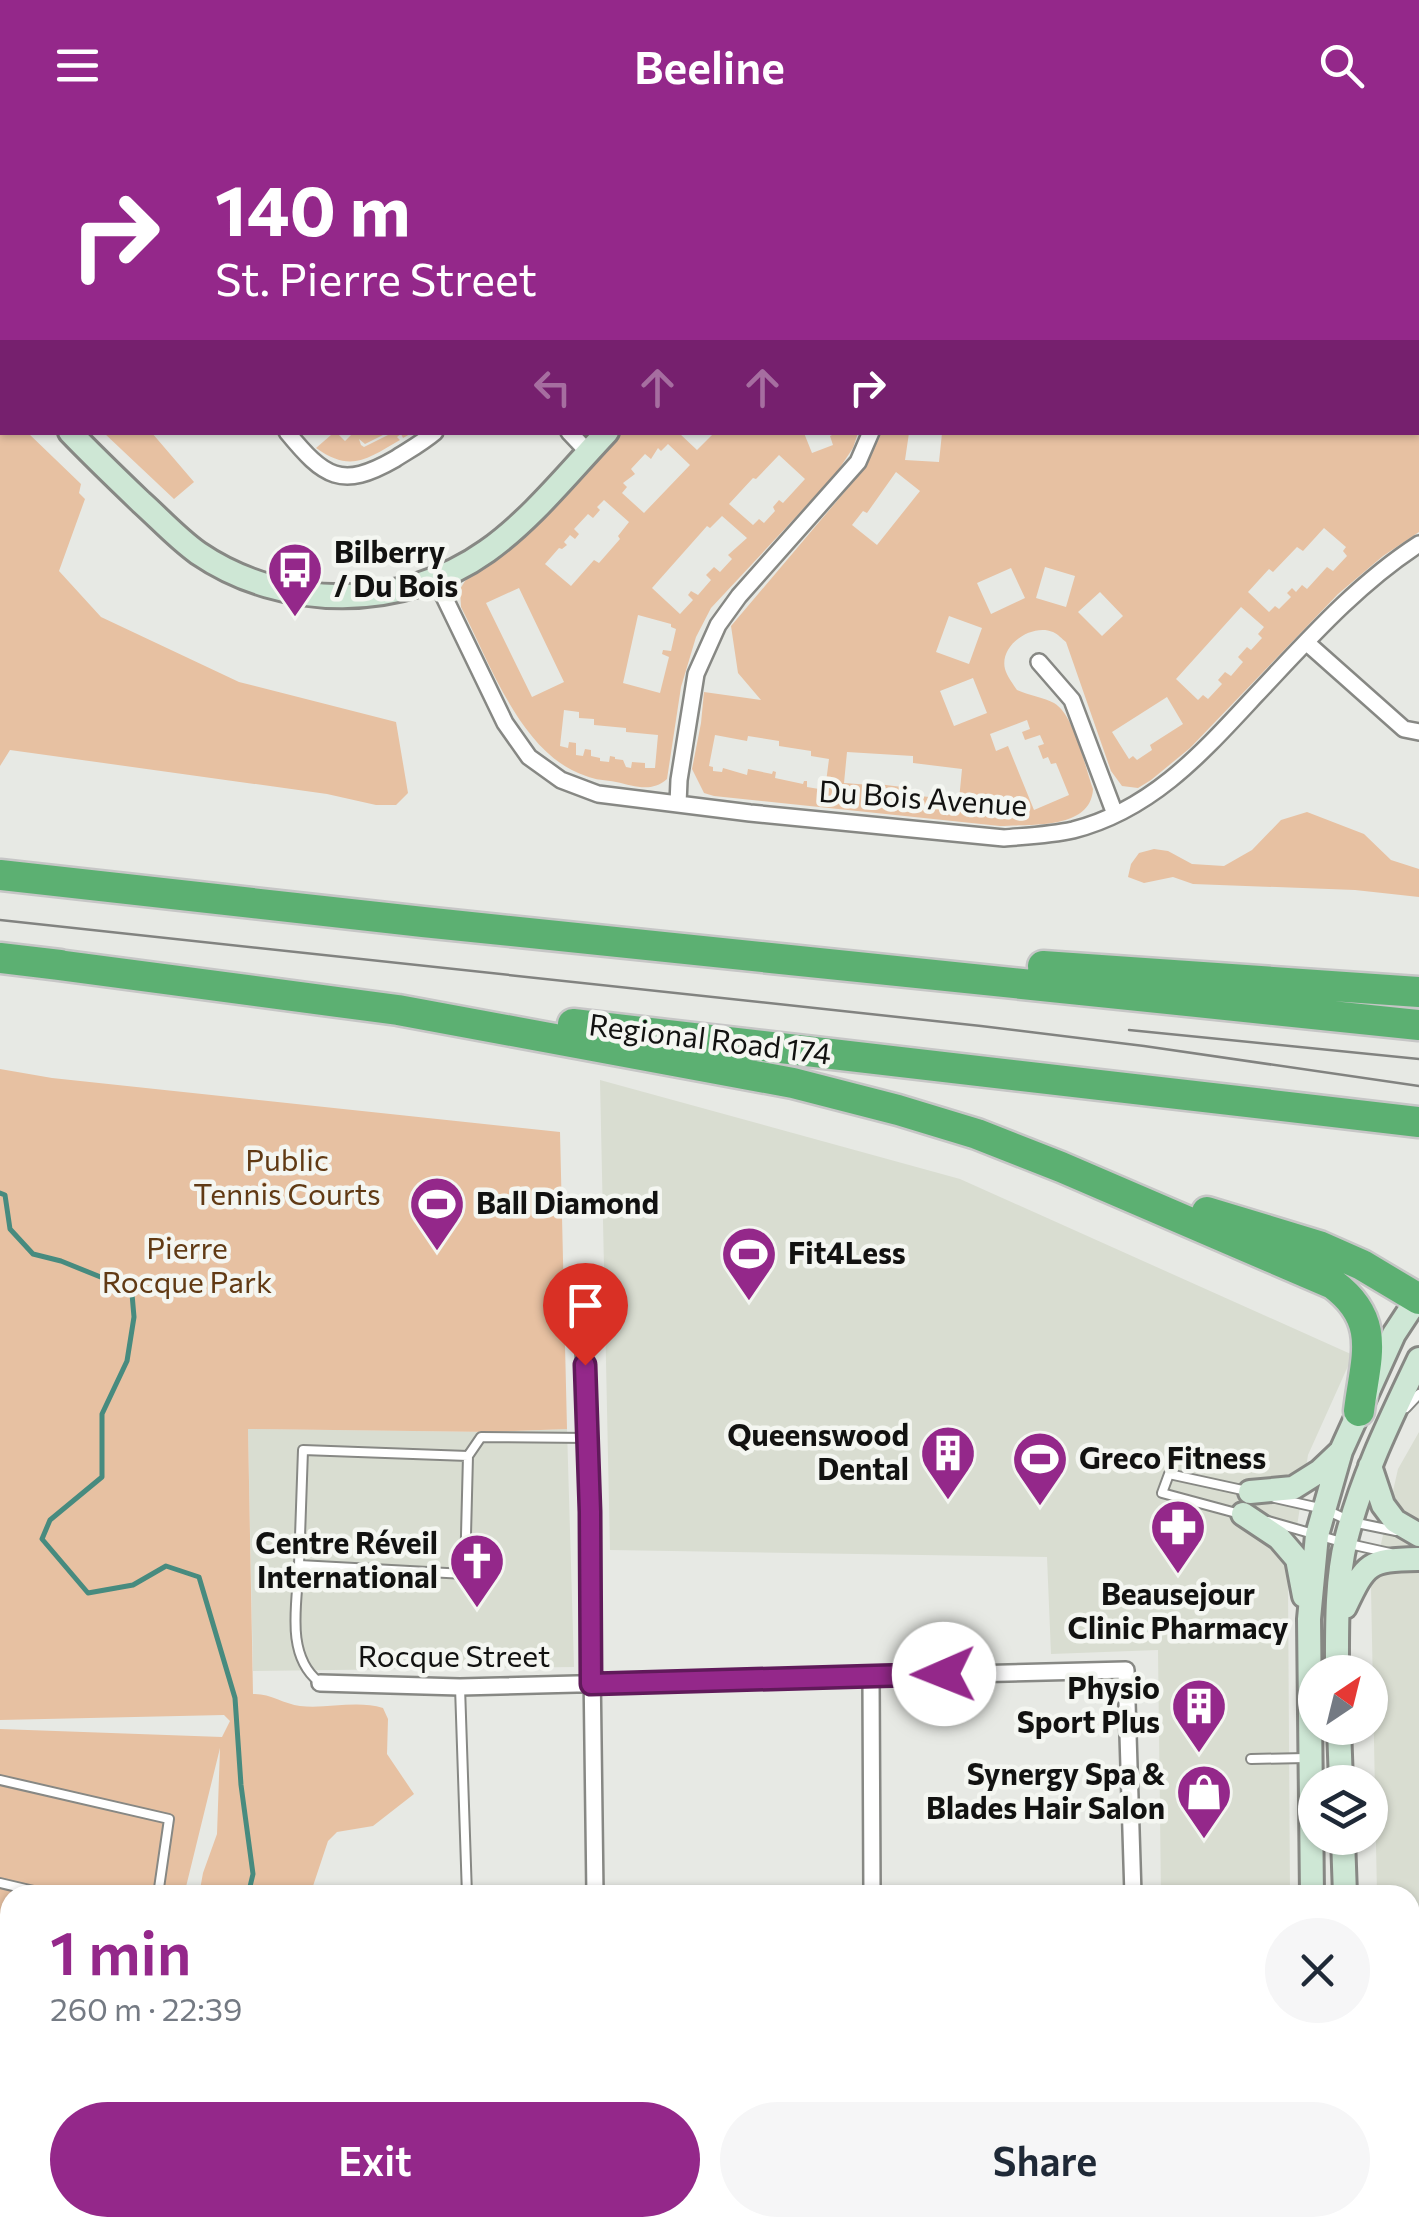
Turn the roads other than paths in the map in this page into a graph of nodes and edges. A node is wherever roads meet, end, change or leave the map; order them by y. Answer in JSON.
{"nodes":[{"id":1,"x":73,"y":435,"type":"edge"},
{"id":2,"x":290,"y":435,"type":"edge"},
{"id":3,"x":430,"y":435,"type":"edge"},
{"id":4,"x":572,"y":435,"type":"edge"},
{"id":5,"x":604,"y":435,"type":"edge"},
{"id":6,"x":869,"y":435,"type":"edge"},
{"id":7,"x":588,"y":452,"type":"junction"},
{"id":8,"x":1419,"y":544,"type":"edge"},
{"id":9,"x":435,"y":578,"type":"junction"},
{"id":10,"x":1306,"y":642,"type":"junction"},
{"id":11,"x":1039,"y":662,"type":"dead end"},
{"id":12,"x":1419,"y":732,"type":"edge"},
{"id":13,"x":678,"y":804,"type":"junction"},
{"id":14,"x":1115,"y":814,"type":"junction"},
{"id":15,"x":0,"y":874,"type":"edge"},
{"id":16,"x":423,"y":922,"type":"junction"},
{"id":17,"x":0,"y":958,"type":"edge"},
{"id":18,"x":43,"y":963,"type":"junction"},
{"id":19,"x":1419,"y":992,"type":"edge"},
{"id":20,"x":1419,"y":1022,"type":"edge"},
{"id":21,"x":1419,"y":1122,"type":"edge"},
{"id":22,"x":1061,"y":1167,"type":"junction"},
{"id":23,"x":1419,"y":1300,"type":"edge"},
{"id":24,"x":584,"y":1352,"type":"dead end"},
{"id":25,"x":1419,"y":1359,"type":"edge"},
{"id":26,"x":1419,"y":1394,"type":"edge"},
{"id":27,"x":1359,"y":1411,"type":"junction"},
{"id":28,"x":588,"y":1438,"type":"junction"},
{"id":29,"x":1379,"y":1443,"type":"junction"},
{"id":30,"x":1341,"y":1451,"type":"junction"},
{"id":31,"x":468,"y":1456,"type":"junction"},
{"id":32,"x":1370,"y":1466,"type":"junction"},
{"id":33,"x":1246,"y":1503,"type":"junction"},
{"id":34,"x":1324,"y":1509,"type":"junction"},
{"id":35,"x":1349,"y":1533,"type":"junction"},
{"id":36,"x":1318,"y":1535,"type":"junction"},
{"id":37,"x":1419,"y":1536,"type":"edge"},
{"id":38,"x":1418,"y":1559,"type":"edge"},
{"id":39,"x":299,"y":1564,"type":"junction"},
{"id":40,"x":1309,"y":1619,"type":"junction"},
{"id":41,"x":1337,"y":1624,"type":"junction"},
{"id":42,"x":1337,"y":1655,"type":"edge"},
{"id":43,"x":871,"y":1676,"type":"junction"},
{"id":44,"x":320,"y":1683,"type":"joint"},
{"id":45,"x":591,"y":1684,"type":"junction"},
{"id":46,"x":460,"y":1687,"type":"junction"},
{"id":47,"x":1311,"y":1758,"type":"junction"},
{"id":48,"x":1251,"y":1760,"type":"dead end"},
{"id":49,"x":0,"y":1780,"type":"edge"},
{"id":50,"x":1345,"y":1855,"type":"edge"},
{"id":51,"x":159,"y":1885,"type":"edge"},
{"id":52,"x":467,"y":1885,"type":"edge"},
{"id":53,"x":595,"y":1885,"type":"edge"},
{"id":54,"x":872,"y":1885,"type":"edge"},
{"id":55,"x":1133,"y":1885,"type":"edge"},
{"id":56,"x":1312,"y":1885,"type":"edge"},
{"id":57,"x":1347,"y":1885,"type":"edge"}],
"edges":[{"from":1,"to":9,"type":"main road"},
{"from":2,"to":3,"type":"street"},
{"from":4,"to":7,"type":"street"},
{"from":5,"to":7,"type":"main road"},
{"from":6,"to":13,"type":"street"},
{"from":7,"to":9,"type":"main road"},
{"from":8,"to":10,"type":"street","name":"Du Bois Avenue"},
{"from":9,"to":13,"type":"street","name":"Du Bois Avenue"},
{"from":10,"to":12,"type":"street"},
{"from":10,"to":14,"type":"street","name":"Du Bois Avenue"},
{"from":11,"to":14,"type":"street"},
{"from":13,"to":14,"type":"street","name":"Du Bois Avenue"},
{"from":15,"to":16,"type":"highway"},
{"from":16,"to":19,"type":"highway"},
{"from":16,"to":20,"type":"highway"},
{"from":17,"to":18,"type":"highway","name":"Regional Road 174"},
{"from":18,"to":21,"type":"highway","name":"Regional Road 174"},
{"from":18,"to":22,"type":"highway"},
{"from":22,"to":23,"type":"highway"},
{"from":22,"to":27,"type":"highway"},
{"from":23,"to":27,"type":"main road"},
{"from":24,"to":28,"type":"street"},
{"from":25,"to":29,"type":"main road"},
{"from":26,"to":29,"type":"lane"},
{"from":27,"to":30,"type":"main road"},
{"from":28,"to":31,"type":"lane"},
{"from":28,"to":45,"type":"street"},
{"from":29,"to":32,"type":"main road"},
{"from":30,"to":33,"type":"main road"},
{"from":30,"to":34,"type":"main road"},
{"from":31,"to":39,"type":"lane"},
{"from":31,"to":39,"type":"lane"},
{"from":32,"to":35,"type":"main road"},
{"from":32,"to":37,"type":"main road"},
{"from":33,"to":33,"type":"lane"},
{"from":33,"to":34,"type":"lane"},
{"from":33,"to":36,"type":"lane"},
{"from":33,"to":40,"type":"main road"},
{"from":34,"to":35,"type":"lane"},
{"from":34,"to":36,"type":"main road"},
{"from":35,"to":36,"type":"lane"},
{"from":35,"to":37,"type":"lane"},
{"from":35,"to":38,"type":"lane"},
{"from":35,"to":41,"type":"main road"},
{"from":36,"to":40,"type":"main road"},
{"from":38,"to":41,"type":"main road"},
{"from":39,"to":44,"type":"lane"},
{"from":40,"to":47,"type":"main road"},
{"from":41,"to":42,"type":"main road"},
{"from":43,"to":45,"type":"street","name":"Rocque Street"},
{"from":43,"to":54,"type":"street"},
{"from":43,"to":55,"type":"street","name":"Rocque Street"},
{"from":44,"to":46,"type":"street","name":"Rocque Street"},
{"from":45,"to":46,"type":"street","name":"Rocque Street"},
{"from":45,"to":53,"type":"street"},
{"from":46,"to":52,"type":"lane"},
{"from":47,"to":48,"type":"lane"},
{"from":47,"to":56,"type":"main road"},
{"from":49,"to":51,"type":"lane"},
{"from":50,"to":57,"type":"main road"}]}
